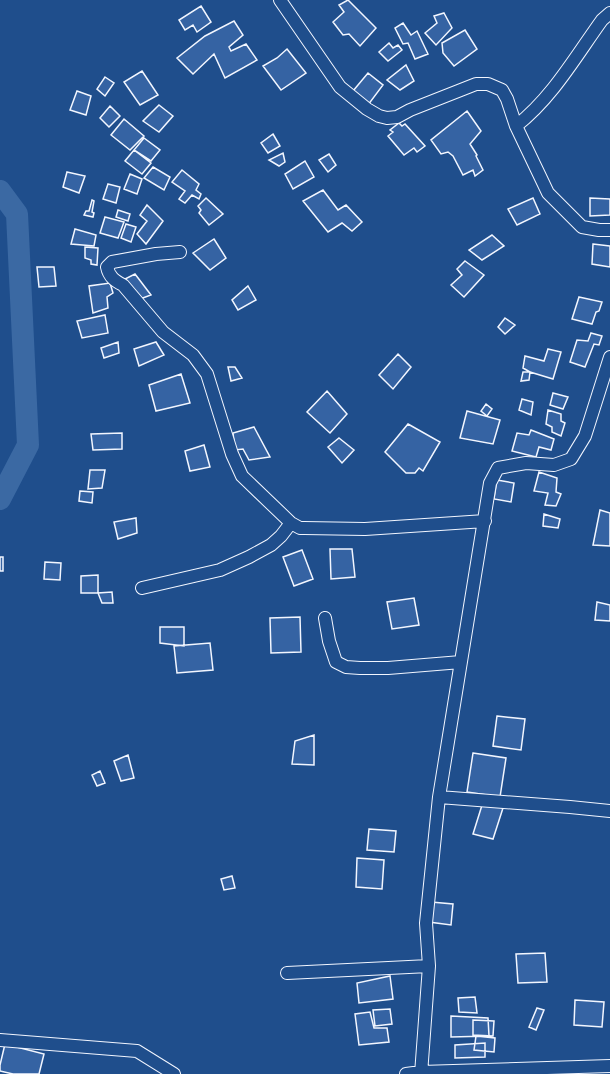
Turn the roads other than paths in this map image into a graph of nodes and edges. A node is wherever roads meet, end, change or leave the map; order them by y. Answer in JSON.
{"nodes":[{"id":1,"x":280,"y":0,"type":"edge"},
{"id":2,"x":610,"y":13,"type":"edge"},
{"id":3,"x":516,"y":126,"type":"junction"},
{"id":4,"x":610,"y":230,"type":"edge"},
{"id":5,"x":180,"y":252,"type":"dead end"},
{"id":6,"x":610,"y":357,"type":"edge"},
{"id":7,"x":485,"y":521,"type":"junction"},
{"id":8,"x":291,"y":523,"type":"junction"},
{"id":9,"x":142,"y":588,"type":"dead end"},
{"id":10,"x":325,"y":618,"type":"dead end"},
{"id":11,"x":461,"y":662,"type":"junction"},
{"id":12,"x":439,"y":797,"type":"junction"},
{"id":13,"x":610,"y":811,"type":"edge"},
{"id":14,"x":429,"y":966,"type":"junction"},
{"id":15,"x":287,"y":973,"type":"dead end"},
{"id":16,"x":0,"y":1040,"type":"edge"},
{"id":17,"x":610,"y":1066,"type":"edge"},
{"id":18,"x":421,"y":1073,"type":"edge"},
{"id":19,"x":174,"y":1074,"type":"edge"},
{"id":20,"x":406,"y":1074,"type":"edge"}],
"edges":[{"from":1,"to":3,"type":"street"},
{"from":2,"to":3,"type":"street"},
{"from":3,"to":4,"type":"street"},
{"from":5,"to":8,"type":"street"},
{"from":6,"to":7,"type":"street"},
{"from":7,"to":8,"type":"street"},
{"from":7,"to":11,"type":"street"},
{"from":8,"to":9,"type":"street"},
{"from":10,"to":11,"type":"street"},
{"from":11,"to":12,"type":"street"},
{"from":12,"to":13,"type":"street"},
{"from":12,"to":14,"type":"street"},
{"from":14,"to":15,"type":"street"},
{"from":14,"to":18,"type":"street"},
{"from":16,"to":19,"type":"street"},
{"from":17,"to":18,"type":"street"},
{"from":18,"to":20,"type":"street"}]}
